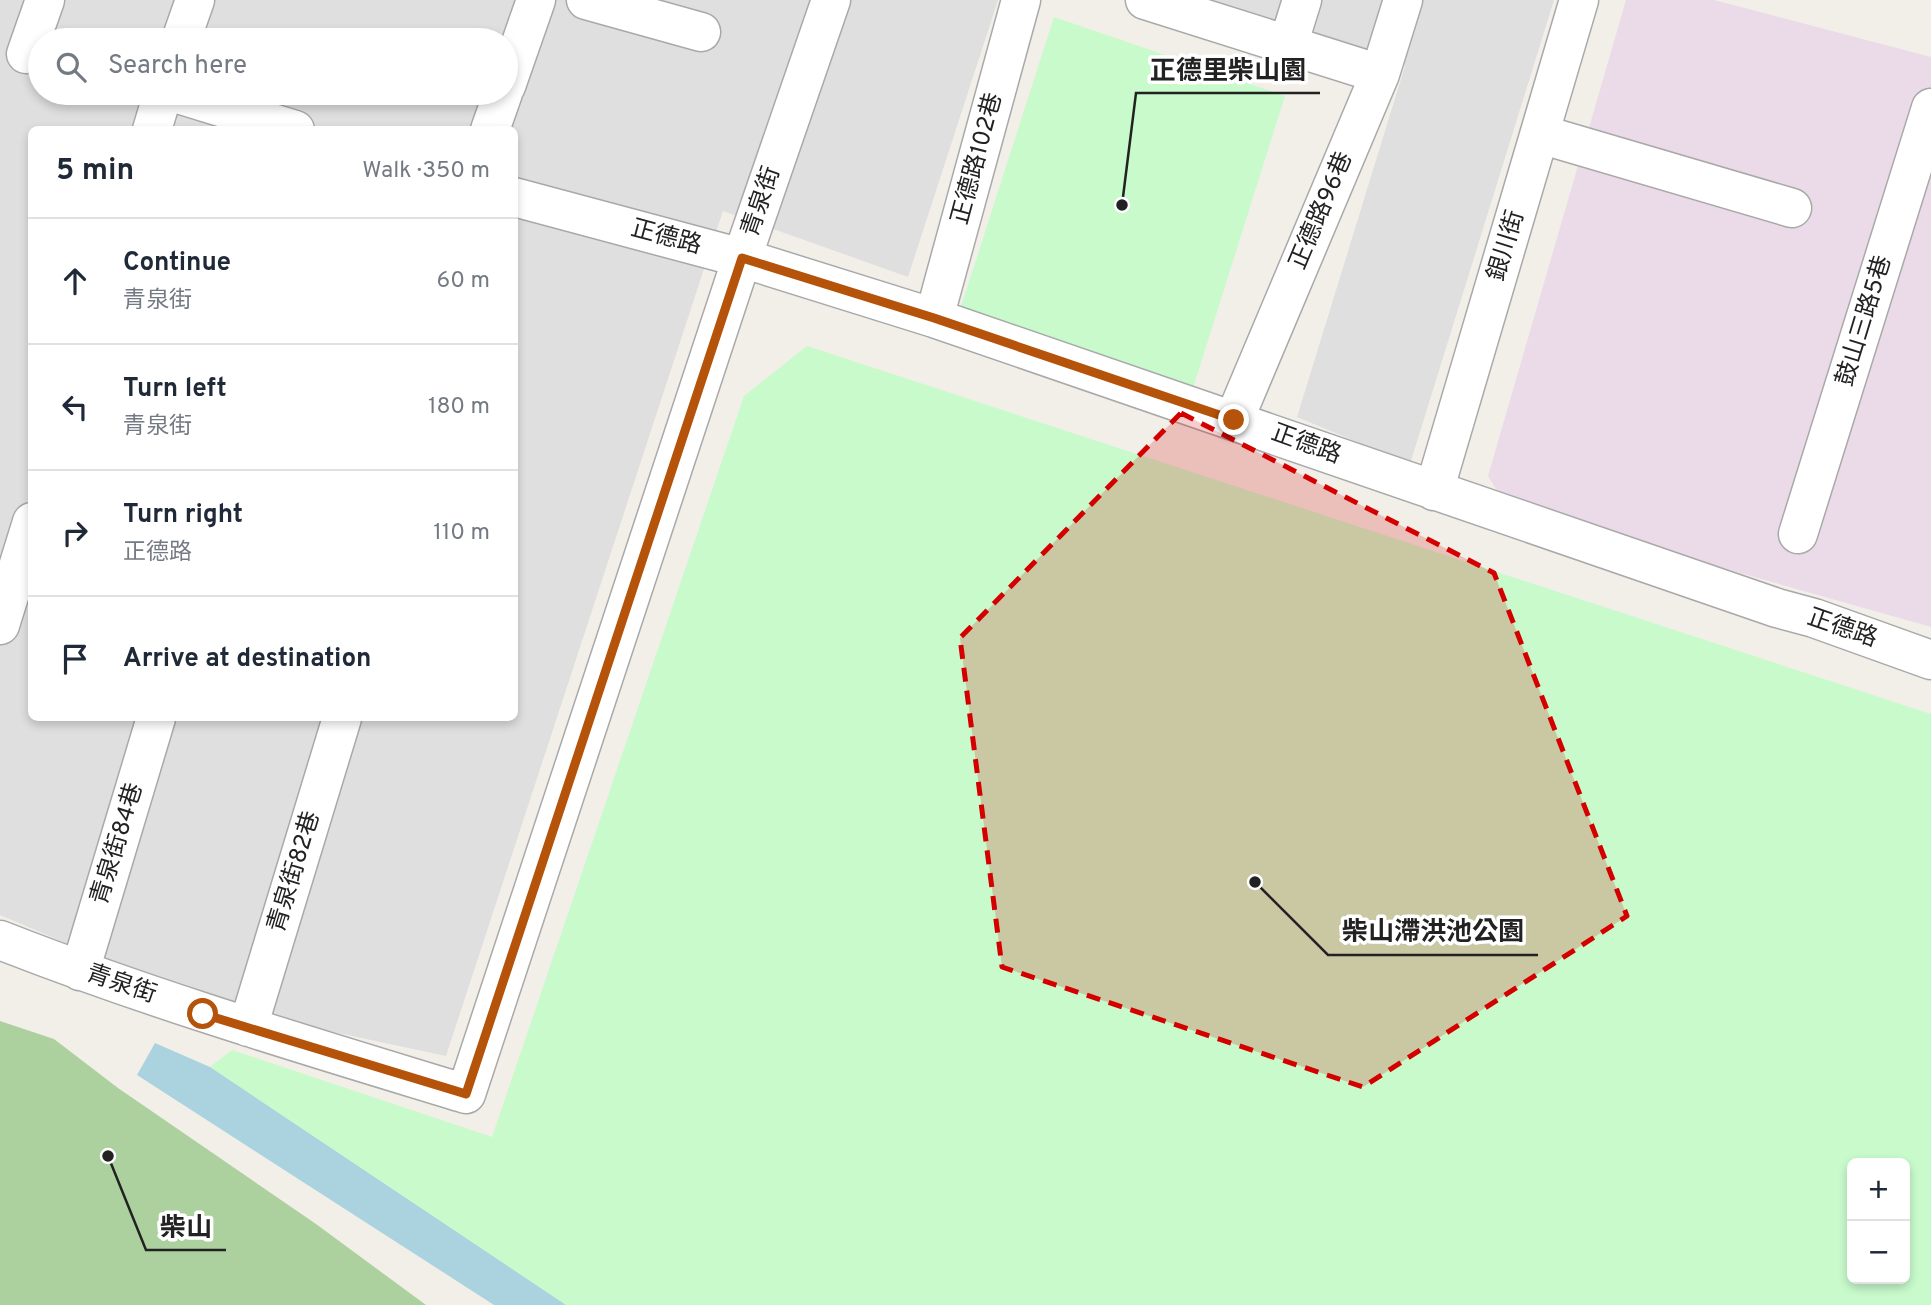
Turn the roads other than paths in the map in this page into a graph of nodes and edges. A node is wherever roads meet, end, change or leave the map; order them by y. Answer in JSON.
{"nodes":[{"id":1,"x":45,"y":0,"type":"edge"},
{"id":2,"x":195,"y":0,"type":"edge"},
{"id":3,"x":536,"y":0,"type":"edge"},
{"id":4,"x":586,"y":0,"type":"edge"},
{"id":5,"x":831,"y":0,"type":"edge"},
{"id":6,"x":1021,"y":0,"type":"edge"},
{"id":7,"x":1145,"y":0,"type":"edge"},
{"id":8,"x":1302,"y":0,"type":"edge"},
{"id":9,"x":1403,"y":0,"type":"edge"},
{"id":10,"x":1579,"y":0,"type":"edge"},
{"id":11,"x":33,"y":28,"type":"edge"},
{"id":12,"x":185,"y":28,"type":"edge"},
{"id":13,"x":701,"y":33,"type":"dead end"},
{"id":14,"x":1288,"y":45,"type":"junction"},
{"id":15,"x":518,"y":52,"type":"edge"},
{"id":16,"x":1380,"y":74,"type":"junction"},
{"id":17,"x":159,"y":105,"type":"edge"},
{"id":18,"x":215,"y":105,"type":"edge"},
{"id":19,"x":499,"y":105,"type":"edge"},
{"id":20,"x":1931,"y":108,"type":"edge"},
{"id":21,"x":153,"y":126,"type":"edge"},
{"id":22,"x":282,"y":126,"type":"edge"},
{"id":23,"x":491,"y":126,"type":"edge"},
{"id":24,"x":1540,"y":134,"type":"junction"},
{"id":25,"x":518,"y":198,"type":"edge"},
{"id":26,"x":1792,"y":208,"type":"dead end"},
{"id":27,"x":742,"y":258,"type":"junction"},
{"id":28,"x":934,"y":318,"type":"junction"},
{"id":29,"x":1234,"y":420,"type":"junction"},
{"id":30,"x":1434,"y":491,"type":"junction"},
{"id":31,"x":1798,"y":534,"type":"dead end"},
{"id":32,"x":28,"y":535,"type":"edge"},
{"id":33,"x":0,"y":625,"type":"edge"},
{"id":34,"x":1931,"y":660,"type":"edge"},
{"id":35,"x":155,"y":721,"type":"edge"},
{"id":36,"x":341,"y":721,"type":"edge"},
{"id":37,"x":0,"y":940,"type":"edge"},
{"id":38,"x":80,"y":971,"type":"junction"},
{"id":39,"x":248,"y":1027,"type":"junction"}],
"edges":[{"from":1,"to":11,"type":"street"},
{"from":2,"to":12,"type":"street"},
{"from":3,"to":15,"type":"street"},
{"from":4,"to":13,"type":"street"},
{"from":5,"to":27,"type":"street","name":"青泉街"},
{"from":6,"to":28,"type":"street","name":"正德路102巷"},
{"from":7,"to":14,"type":"street"},
{"from":8,"to":14,"type":"street"},
{"from":9,"to":16,"type":"street","name":"正德路96巷"},
{"from":10,"to":24,"type":"street","name":"銀川街"},
{"from":14,"to":16,"type":"street"},
{"from":16,"to":29,"type":"street","name":"正德路96巷"},
{"from":17,"to":21,"type":"street"},
{"from":18,"to":22,"type":"street"},
{"from":19,"to":23,"type":"street"},
{"from":20,"to":31,"type":"street","name":"鼓山三路5巷"},
{"from":24,"to":26,"type":"street"},
{"from":24,"to":30,"type":"street","name":"銀川街"},
{"from":25,"to":27,"type":"street","name":"正德路"},
{"from":27,"to":28,"type":"street","name":"正德路"},
{"from":27,"to":39,"type":"street","name":"青泉街"},
{"from":28,"to":29,"type":"street","name":"正德路"},
{"from":29,"to":30,"type":"street","name":"正德路"},
{"from":30,"to":34,"type":"street","name":"正德路"},
{"from":32,"to":33,"type":"street"},
{"from":35,"to":38,"type":"street","name":"青泉街84巷"},
{"from":36,"to":39,"type":"street","name":"青泉街82巷"},
{"from":37,"to":38,"type":"street","name":"青泉街"},
{"from":38,"to":39,"type":"street","name":"青泉街"}]}
